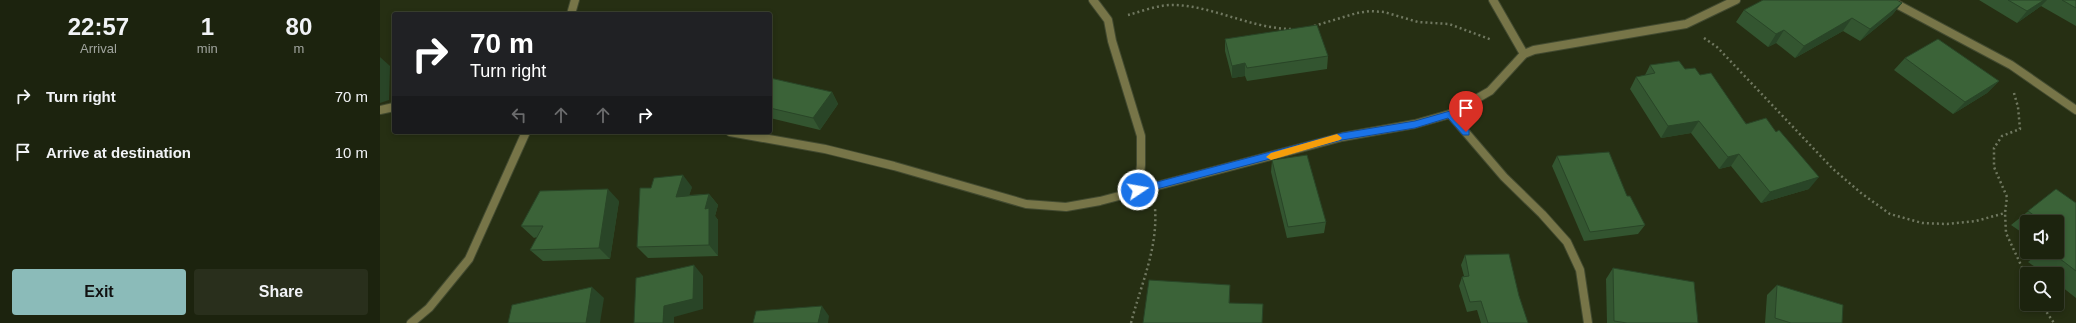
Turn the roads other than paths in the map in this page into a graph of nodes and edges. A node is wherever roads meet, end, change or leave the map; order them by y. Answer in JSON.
{"nodes":[{"id":1,"x":575,"y":0,"type":"edge"},
{"id":2,"x":1093,"y":0,"type":"edge"},
{"id":3,"x":1493,"y":0,"type":"edge"},
{"id":4,"x":1736,"y":0,"type":"edge"},
{"id":5,"x":1890,"y":0,"type":"edge"},
{"id":6,"x":572,"y":12,"type":"edge"},
{"id":7,"x":1524,"y":54,"type":"junction"},
{"id":8,"x":392,"y":107,"type":"edge"},
{"id":9,"x":380,"y":110,"type":"edge"},
{"id":10,"x":2076,"y":110,"type":"edge"},
{"id":11,"x":1450,"y":114,"type":"junction"},
{"id":12,"x":525,"y":134,"type":"edge"},
{"id":13,"x":741,"y":134,"type":"edge"},
{"id":14,"x":1138,"y":190,"type":"junction"},
{"id":15,"x":410,"y":323,"type":"edge"},
{"id":16,"x":1588,"y":323,"type":"edge"}],
"edges":[{"from":1,"to":6,"type":"street"},
{"from":2,"to":14,"type":"street"},
{"from":3,"to":7,"type":"street"},
{"from":4,"to":7,"type":"street"},
{"from":5,"to":10,"type":"street"},
{"from":7,"to":11,"type":"street"},
{"from":8,"to":9,"type":"street"},
{"from":11,"to":14,"type":"street"},
{"from":11,"to":16,"type":"street"},
{"from":12,"to":15,"type":"street"},
{"from":13,"to":14,"type":"street"}]}
